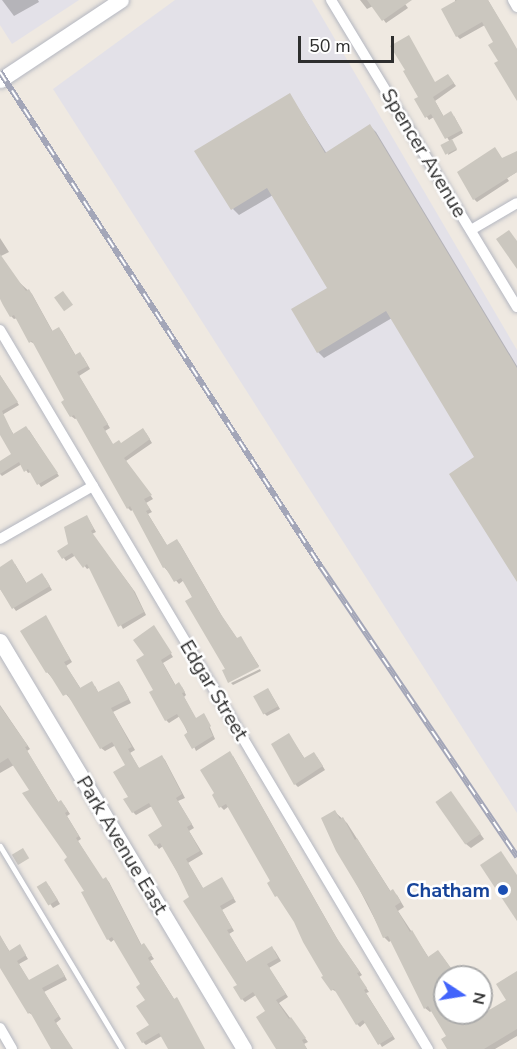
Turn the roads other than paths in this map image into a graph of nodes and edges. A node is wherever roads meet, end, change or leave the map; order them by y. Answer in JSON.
{"nodes":[{"id":1,"x":121,"y":0,"type":"edge"},
{"id":2,"x":331,"y":0,"type":"edge"},
{"id":3,"x":513,"y":0,"type":"edge"},
{"id":4,"x":517,"y":7,"type":"edge"},
{"id":5,"x":0,"y":80,"type":"edge"},
{"id":6,"x":517,"y":203,"type":"edge"},
{"id":7,"x":471,"y":230,"type":"junction"},
{"id":8,"x":517,"y":307,"type":"edge"},
{"id":9,"x":0,"y":330,"type":"edge"},
{"id":10,"x":93,"y":486,"type":"junction"},
{"id":11,"x":0,"y":539,"type":"edge"},
{"id":12,"x":0,"y":641,"type":"edge"},
{"id":13,"x":0,"y":846,"type":"edge"},
{"id":14,"x":0,"y":1028,"type":"edge"},
{"id":15,"x":12,"y":1049,"type":"edge"},
{"id":16,"x":122,"y":1049,"type":"edge"},
{"id":17,"x":244,"y":1049,"type":"edge"},
{"id":18,"x":428,"y":1049,"type":"edge"}],
"edges":[{"from":1,"to":5,"type":"main road"},
{"from":2,"to":7,"type":"street","name":"Spencer Avenue"},
{"from":3,"to":4,"type":"street"},
{"from":6,"to":7,"type":"street"},
{"from":7,"to":8,"type":"street","name":"Spencer Avenue"},
{"from":9,"to":10,"type":"street","name":"Edgar Street"},
{"from":10,"to":11,"type":"street"},
{"from":10,"to":18,"type":"street","name":"Edgar Street"},
{"from":12,"to":17,"type":"main road","name":"Park Avenue East"},
{"from":13,"to":16,"type":"lane"},
{"from":14,"to":15,"type":"street"}]}
